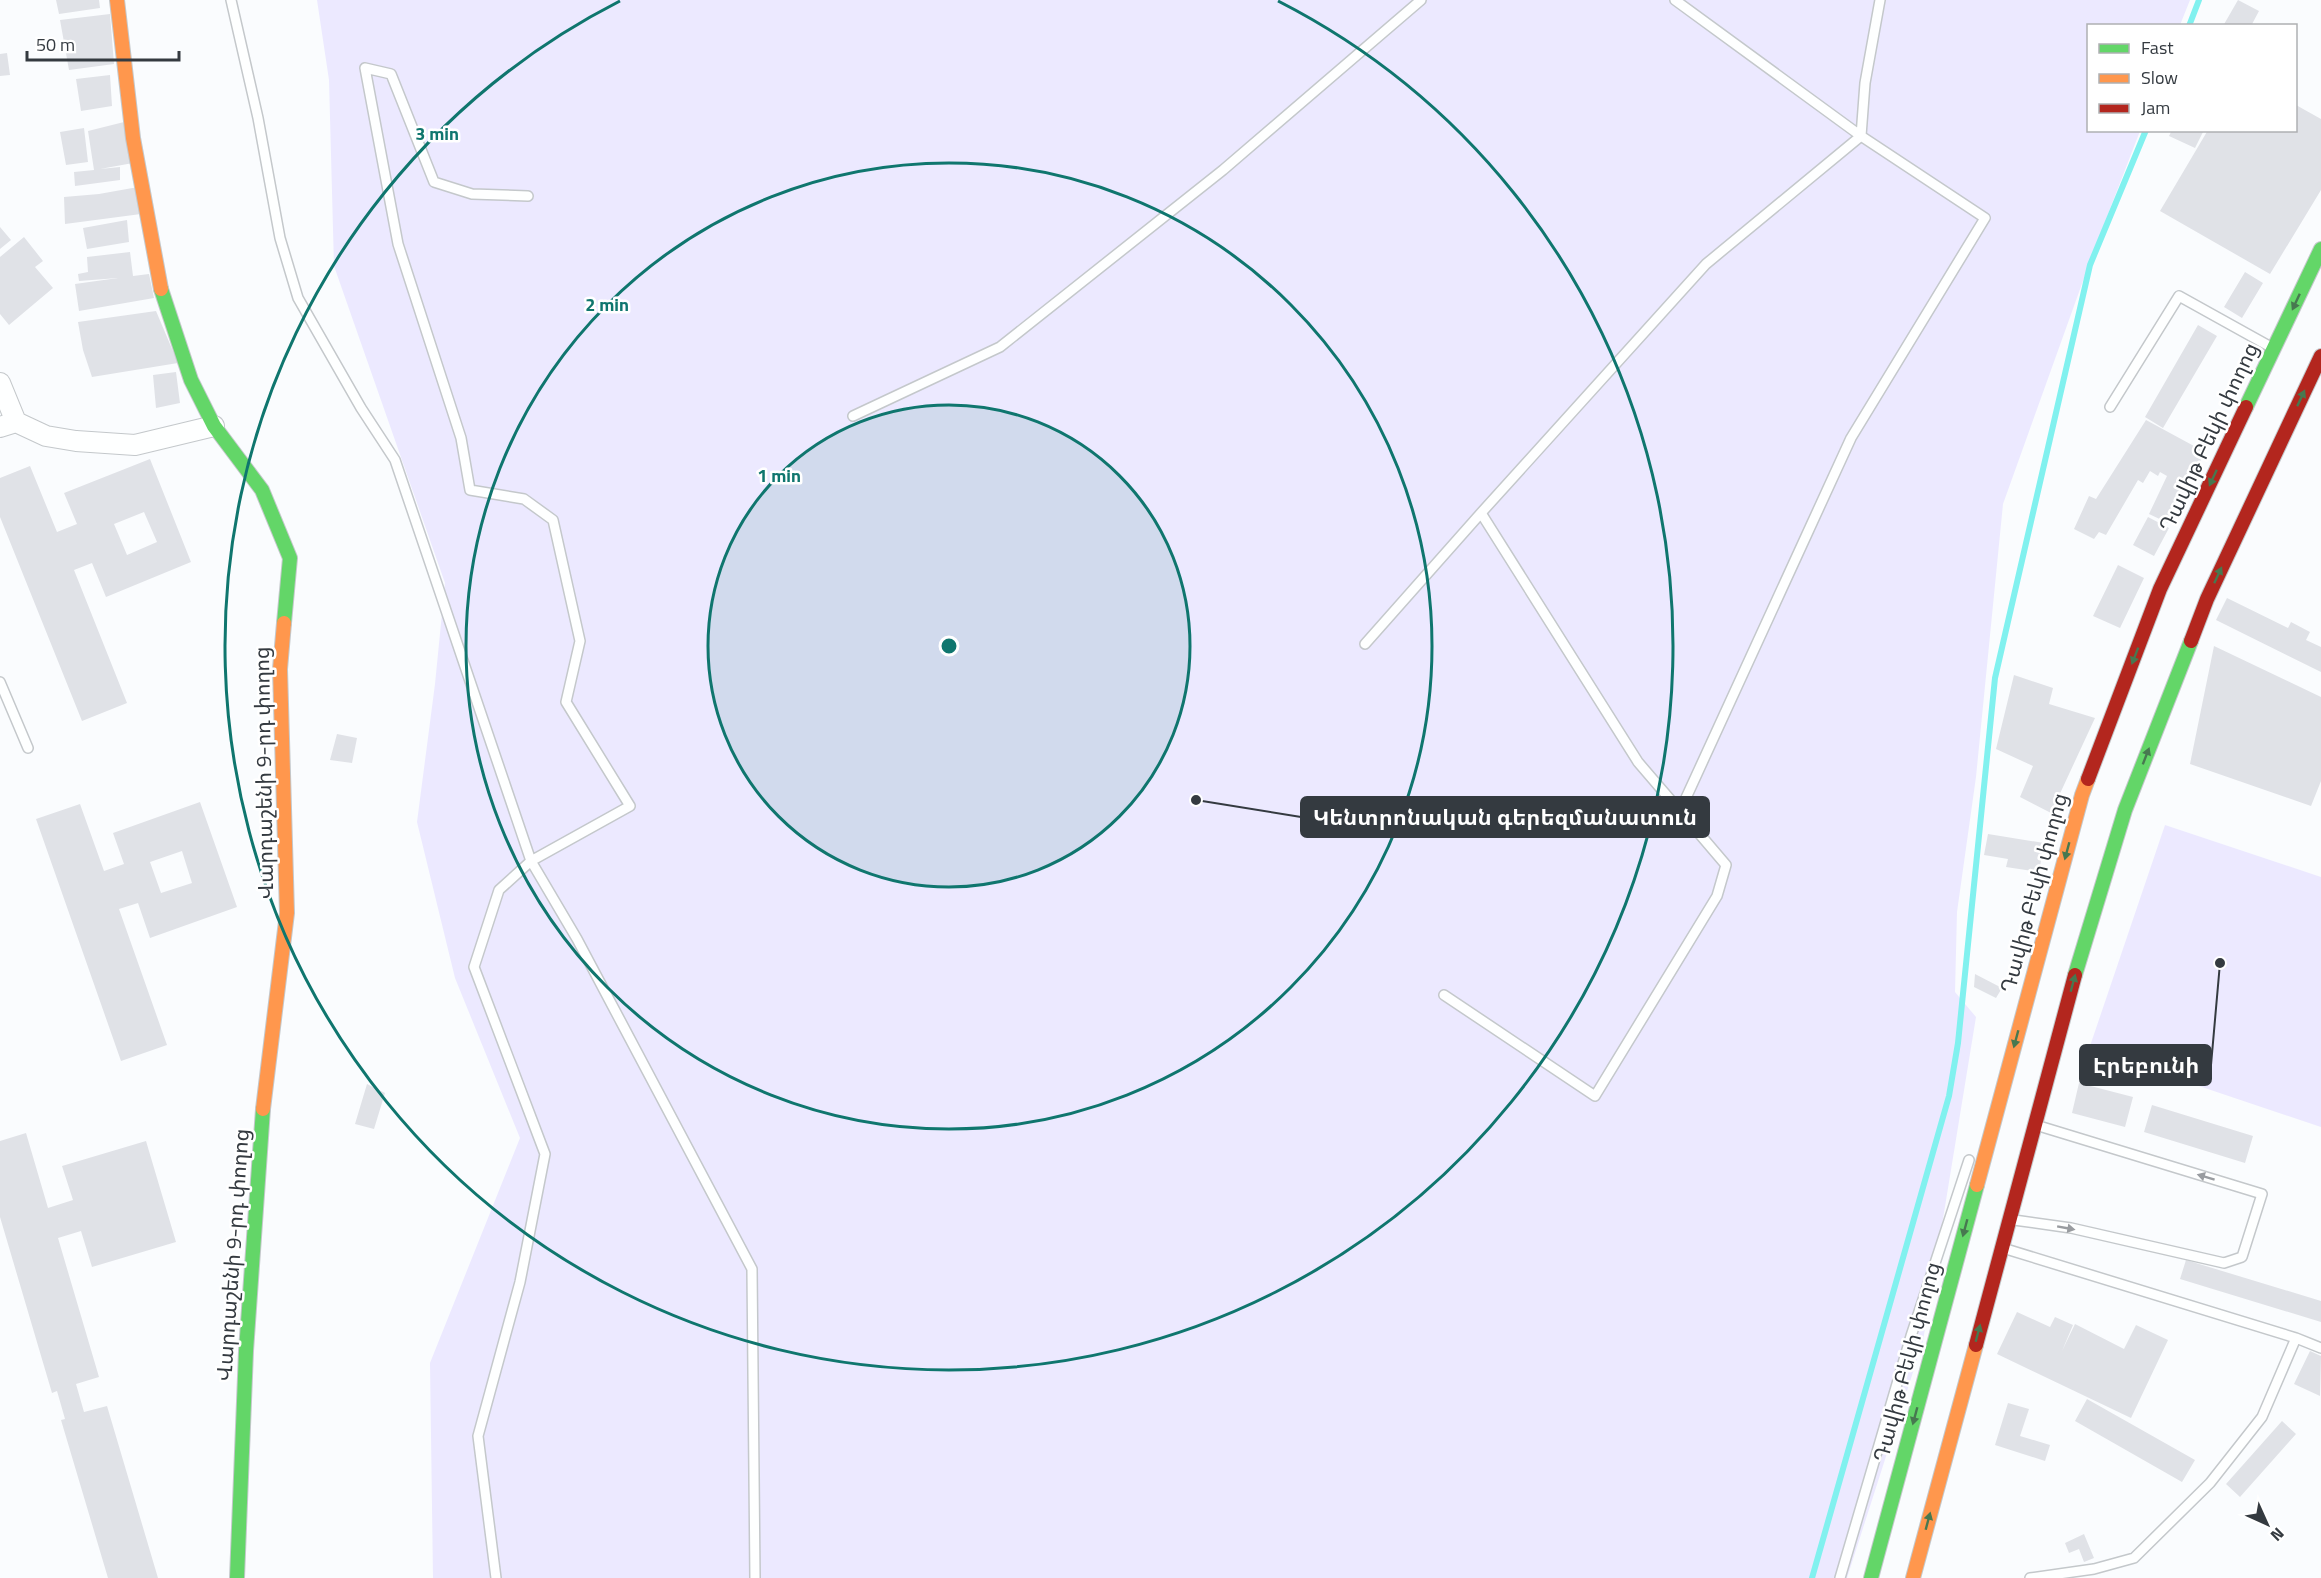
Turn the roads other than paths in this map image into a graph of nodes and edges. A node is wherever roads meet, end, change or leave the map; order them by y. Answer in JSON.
{"nodes":[{"id":1,"x":117,"y":0,"type":"edge"},
{"id":2,"x":231,"y":0,"type":"edge"},
{"id":3,"x":1421,"y":0,"type":"edge"},
{"id":4,"x":1675,"y":0,"type":"edge"},
{"id":5,"x":1880,"y":0,"type":"edge"},
{"id":6,"x":1861,"y":136,"type":"junction"},
{"id":7,"x":528,"y":195,"type":"dead end"},
{"id":8,"x":2321,"y":249,"type":"edge"},
{"id":9,"x":2274,"y":349,"type":"junction"},
{"id":10,"x":2321,"y":356,"type":"edge"},
{"id":11,"x":0,"y":383,"type":"edge"},
{"id":12,"x":2110,"y":407,"type":"dead end"},
{"id":13,"x":853,"y":416,"type":"dead end"},
{"id":14,"x":8,"y":425,"type":"edge"},
{"id":15,"x":214,"y":426,"type":"junction"},
{"id":16,"x":1481,"y":513,"type":"junction"},
{"id":17,"x":1365,"y":644,"type":"dead end"},
{"id":18,"x":0,"y":681,"type":"edge"},
{"id":19,"x":28,"y":748,"type":"dead end"},
{"id":20,"x":1680,"y":811,"type":"junction"},
{"id":21,"x":531,"y":861,"type":"junction"},
{"id":22,"x":1444,"y":995,"type":"dead end"},
{"id":23,"x":2034,"y":1125,"type":"junction"},
{"id":24,"x":1971,"y":1153,"type":"dead end"},
{"id":25,"x":2008,"y":1219,"type":"junction"},
{"id":26,"x":2000,"y":1248,"type":"junction"},
{"id":27,"x":2296,"y":1338,"type":"junction"},
{"id":28,"x":2321,"y":1348,"type":"edge"},
{"id":29,"x":237,"y":1578,"type":"edge"},
{"id":30,"x":496,"y":1578,"type":"edge"},
{"id":31,"x":755,"y":1578,"type":"edge"},
{"id":32,"x":1840,"y":1578,"type":"edge"},
{"id":33,"x":1871,"y":1578,"type":"edge"},
{"id":34,"x":1913,"y":1578,"type":"edge"},
{"id":35,"x":2030,"y":1578,"type":"edge"}],
"edges":[{"from":1,"to":15,"type":"main road","name":"Վարդաշենի 9-րդ փողոց"},
{"from":2,"to":21,"type":"lane"},
{"from":3,"to":13,"type":"lane"},
{"from":4,"to":6,"type":"lane"},
{"from":5,"to":6,"type":"lane"},
{"from":6,"to":16,"type":"lane"},
{"from":6,"to":20,"type":"lane"},
{"from":7,"to":21,"type":"lane"},
{"from":8,"to":9,"type":"main road","name":"Դավիթ Բեկի փողոց","one_way":true},
{"from":9,"to":12,"type":"lane"},
{"from":9,"to":33,"type":"main road","name":"Դավիթ Բեկի փողոց","one_way":true},
{"from":23,"to":10,"type":"main road","one_way":true},
{"from":11,"to":14,"type":"street"},
{"from":14,"to":15,"type":"street"},
{"from":15,"to":29,"type":"main road","name":"Վարդաշենի 9-րդ փողոց"},
{"from":16,"to":17,"type":"lane"},
{"from":16,"to":20,"type":"lane"},
{"from":18,"to":19,"type":"lane"},
{"from":20,"to":22,"type":"lane"},
{"from":21,"to":30,"type":"lane"},
{"from":21,"to":31,"type":"lane"},
{"from":23,"to":25,"type":"main road"},
{"from":25,"to":23,"type":"lane","one_way":true},
{"from":24,"to":32,"type":"lane"},
{"from":25,"to":26,"type":"main road"},
{"from":26,"to":27,"type":"lane"},
{"from":34,"to":26,"type":"main road","one_way":true},
{"from":27,"to":28,"type":"lane"},
{"from":27,"to":35,"type":"lane"}]}
